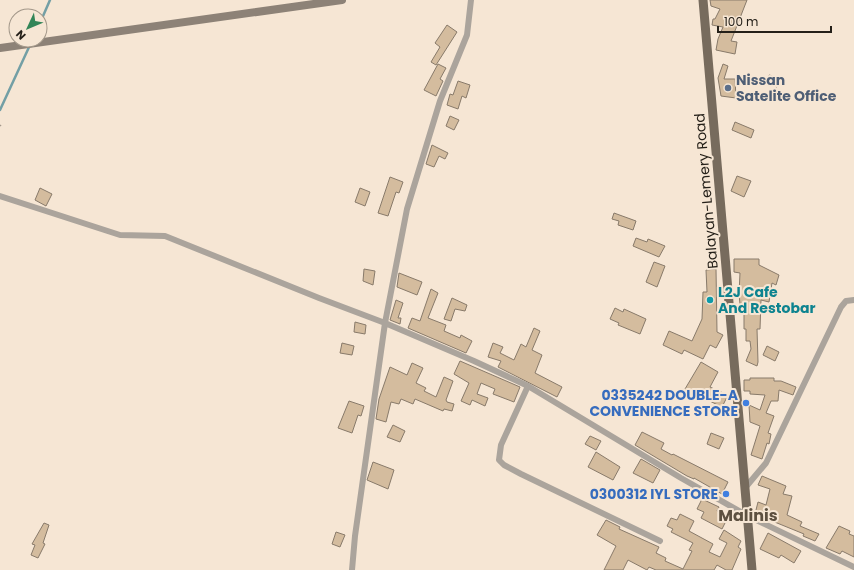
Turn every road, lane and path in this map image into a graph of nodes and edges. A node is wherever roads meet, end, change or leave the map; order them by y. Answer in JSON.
{"nodes":[{"id":1,"x":342,"y":0,"type":"edge"},
{"id":2,"x":471,"y":0,"type":"edge"},
{"id":3,"x":703,"y":0,"type":"edge"},
{"id":4,"x":0,"y":48,"type":"edge"},
{"id":5,"x":0,"y":196,"type":"edge"},
{"id":6,"x":854,"y":300,"type":"edge"},
{"id":7,"x":385,"y":323,"type":"junction"},
{"id":8,"x":528,"y":386,"type":"junction"},
{"id":9,"x":745,"y":488,"type":"junction"},
{"id":10,"x":748,"y":516,"type":"junction"},
{"id":11,"x":660,"y":541,"type":"dead end"},
{"id":12,"x":854,"y":567,"type":"edge"},
{"id":13,"x":352,"y":570,"type":"edge"},
{"id":14,"x":752,"y":570,"type":"edge"}],
"edges":[{"from":1,"to":4,"type":"main road"},
{"from":2,"to":7,"type":"street"},
{"from":3,"to":9,"type":"main road","name":"Balayan-Lemery Road"},
{"from":5,"to":7,"type":"street"},
{"from":6,"to":9,"type":"street"},
{"from":7,"to":8,"type":"street"},
{"from":7,"to":13,"type":"street"},
{"from":8,"to":10,"type":"street"},
{"from":8,"to":11,"type":"street"},
{"from":9,"to":10,"type":"main road","name":"Balayan-Lemery Road"},
{"from":10,"to":12,"type":"street"},
{"from":10,"to":14,"type":"main road","name":"Balayan-Lemery Road"}]}
